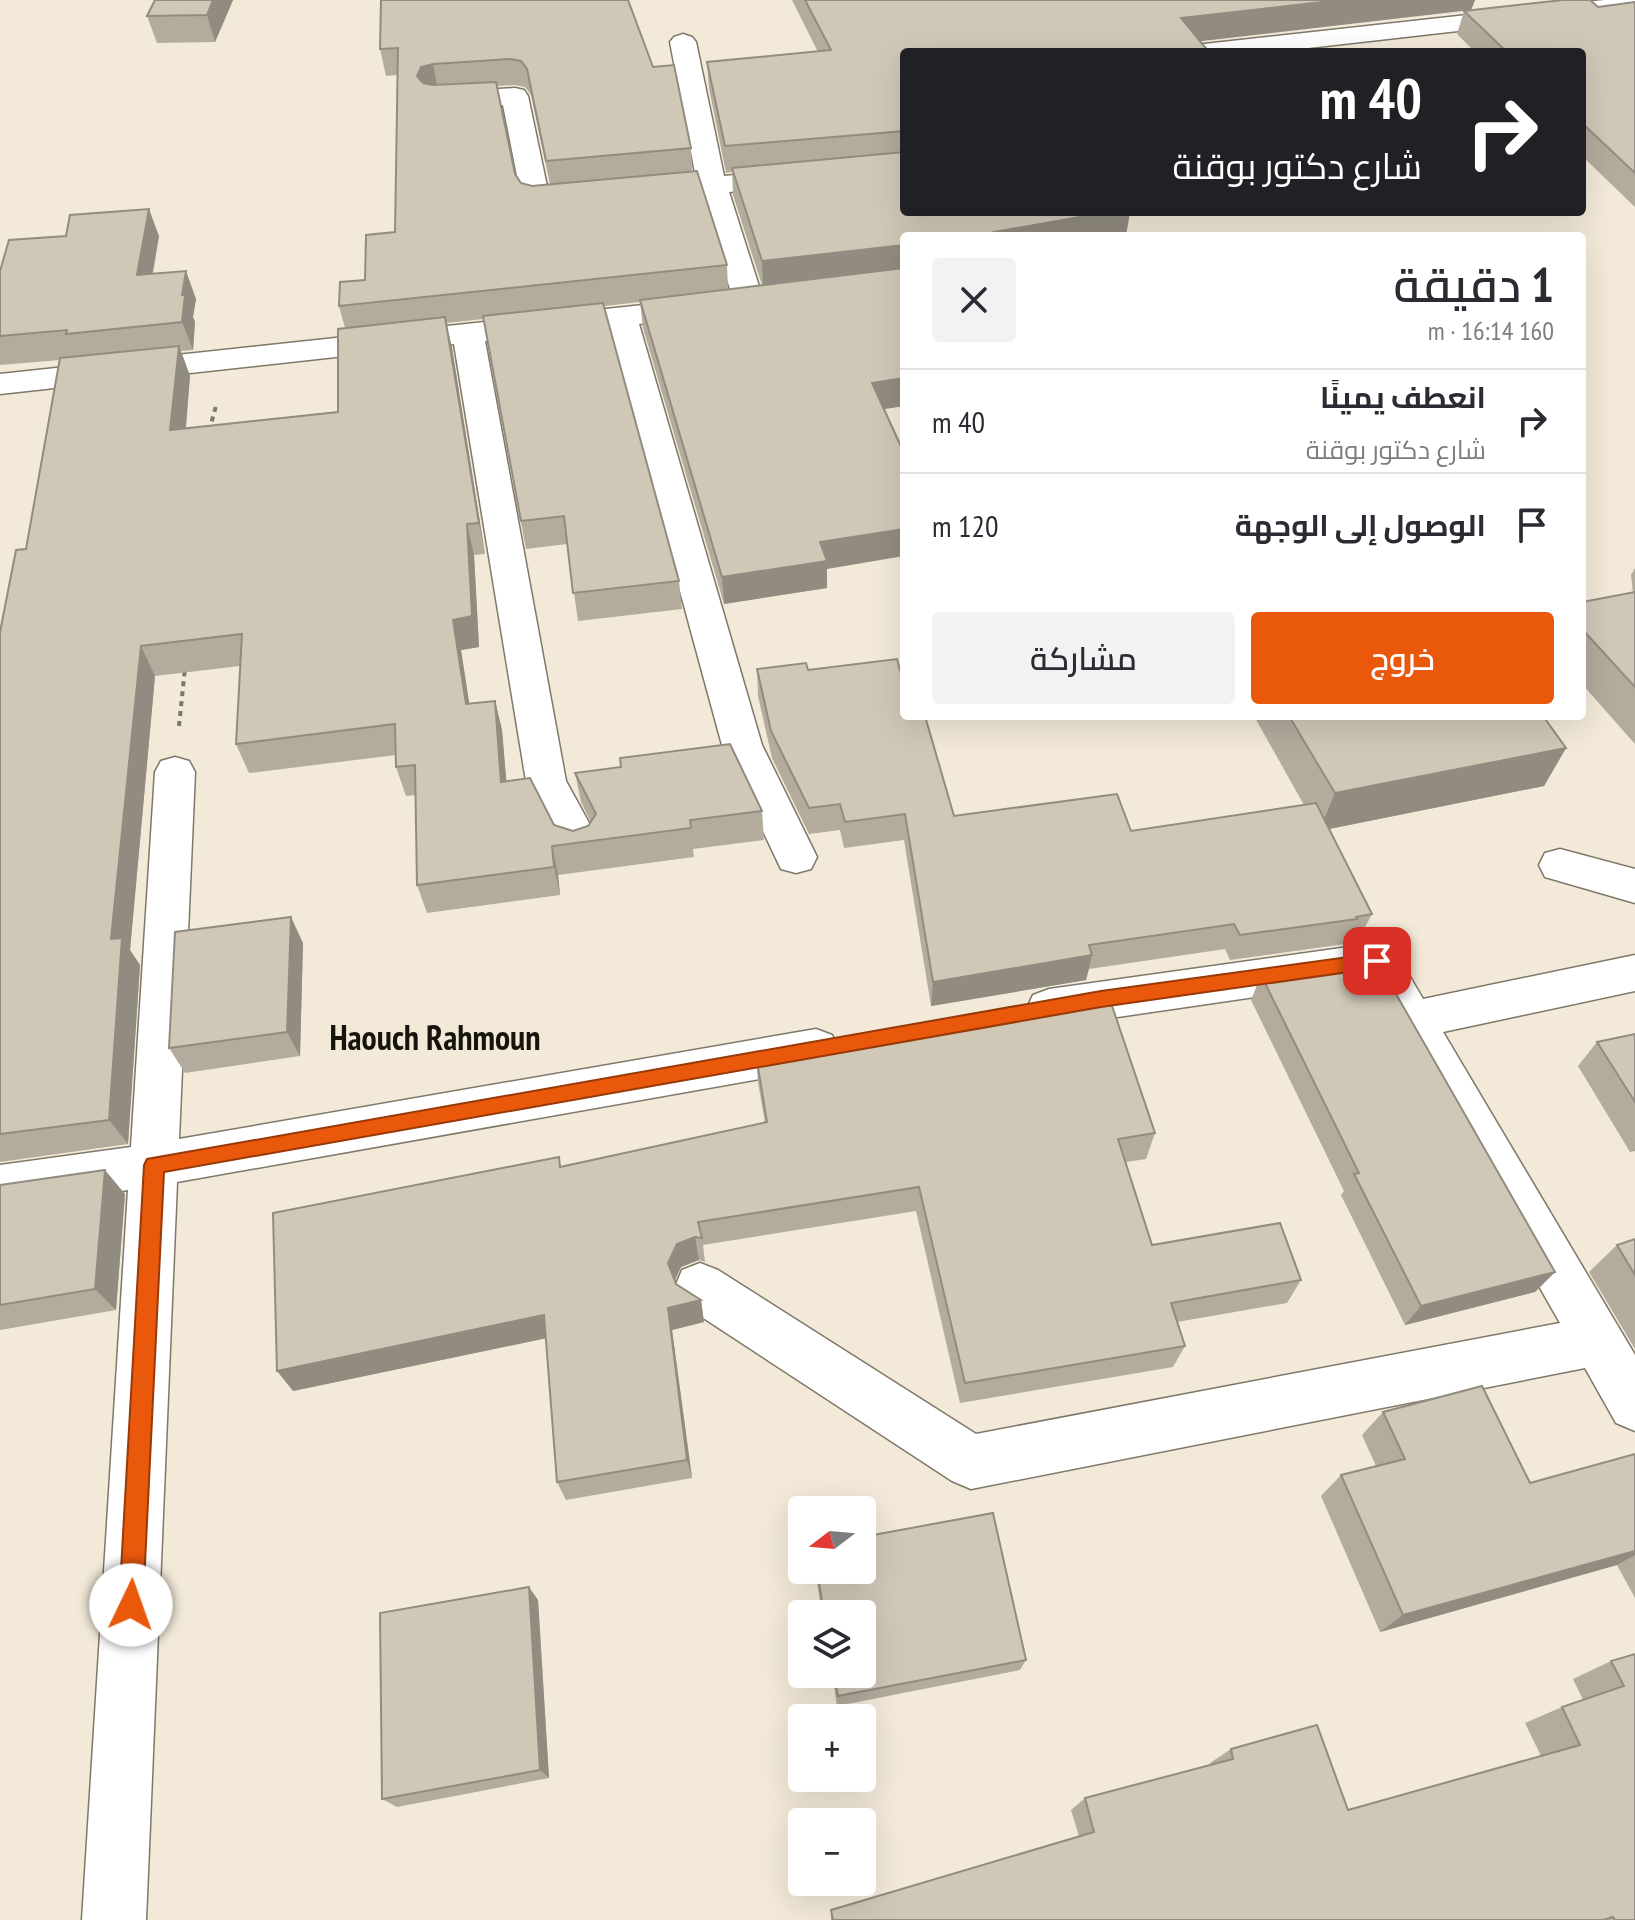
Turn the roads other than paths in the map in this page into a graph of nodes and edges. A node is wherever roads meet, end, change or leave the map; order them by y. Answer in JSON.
{"nodes":[{"id":1,"x":1635,"y":4,"type":"edge"},
{"id":2,"x":683,"y":42,"type":"dead end"},
{"id":3,"x":1240,"y":48,"type":"edge"},
{"id":4,"x":438,"y":101,"type":"edge"},
{"id":5,"x":900,"y":168,"type":"edge"},
{"id":6,"x":712,"y":185,"type":"junction"},
{"id":7,"x":621,"y":317,"type":"junction"},
{"id":8,"x":468,"y":335,"type":"junction"},
{"id":9,"x":0,"y":384,"type":"edge"},
{"id":10,"x":175,"y":772,"type":"road end"},
{"id":11,"x":578,"y":841,"type":"edge"},
{"id":12,"x":796,"y":857,"type":"dead end"},
{"id":13,"x":1560,"y":865,"type":"dead end"},
{"id":14,"x":1635,"y":886,"type":"edge"},
{"id":15,"x":1635,"y":973,"type":"edge"},
{"id":16,"x":1008,"y":1016,"type":"edge"},
{"id":17,"x":1412,"y":1020,"type":"junction"},
{"id":18,"x":853,"y":1043,"type":"edge"},
{"id":19,"x":154,"y":1165,"type":"junction"},
{"id":20,"x":0,"y":1187,"type":"edge"},
{"id":21,"x":700,"y":1287,"type":"dead end"},
{"id":22,"x":1598,"y":1341,"type":"junction"},
{"id":23,"x":1635,"y":1405,"type":"edge"},
{"id":24,"x":114,"y":1920,"type":"edge"}],
"edges":[{"from":1,"to":3,"type":"street"},
{"from":2,"to":6,"type":"street"},
{"from":4,"to":6,"type":"street"},
{"from":5,"to":6,"type":"street"},
{"from":6,"to":7,"type":"street"},
{"from":7,"to":8,"type":"street"},
{"from":7,"to":12,"type":"street"},
{"from":8,"to":9,"type":"street"},
{"from":8,"to":11,"type":"street"},
{"from":10,"to":19,"type":"street"},
{"from":13,"to":14,"type":"street"},
{"from":15,"to":17,"type":"street"},
{"from":16,"to":17,"type":"street"},
{"from":17,"to":22,"type":"street"},
{"from":18,"to":19,"type":"street"},
{"from":19,"to":20,"type":"street"},
{"from":19,"to":24,"type":"street"},
{"from":21,"to":22,"type":"street"},
{"from":22,"to":23,"type":"street"}]}
